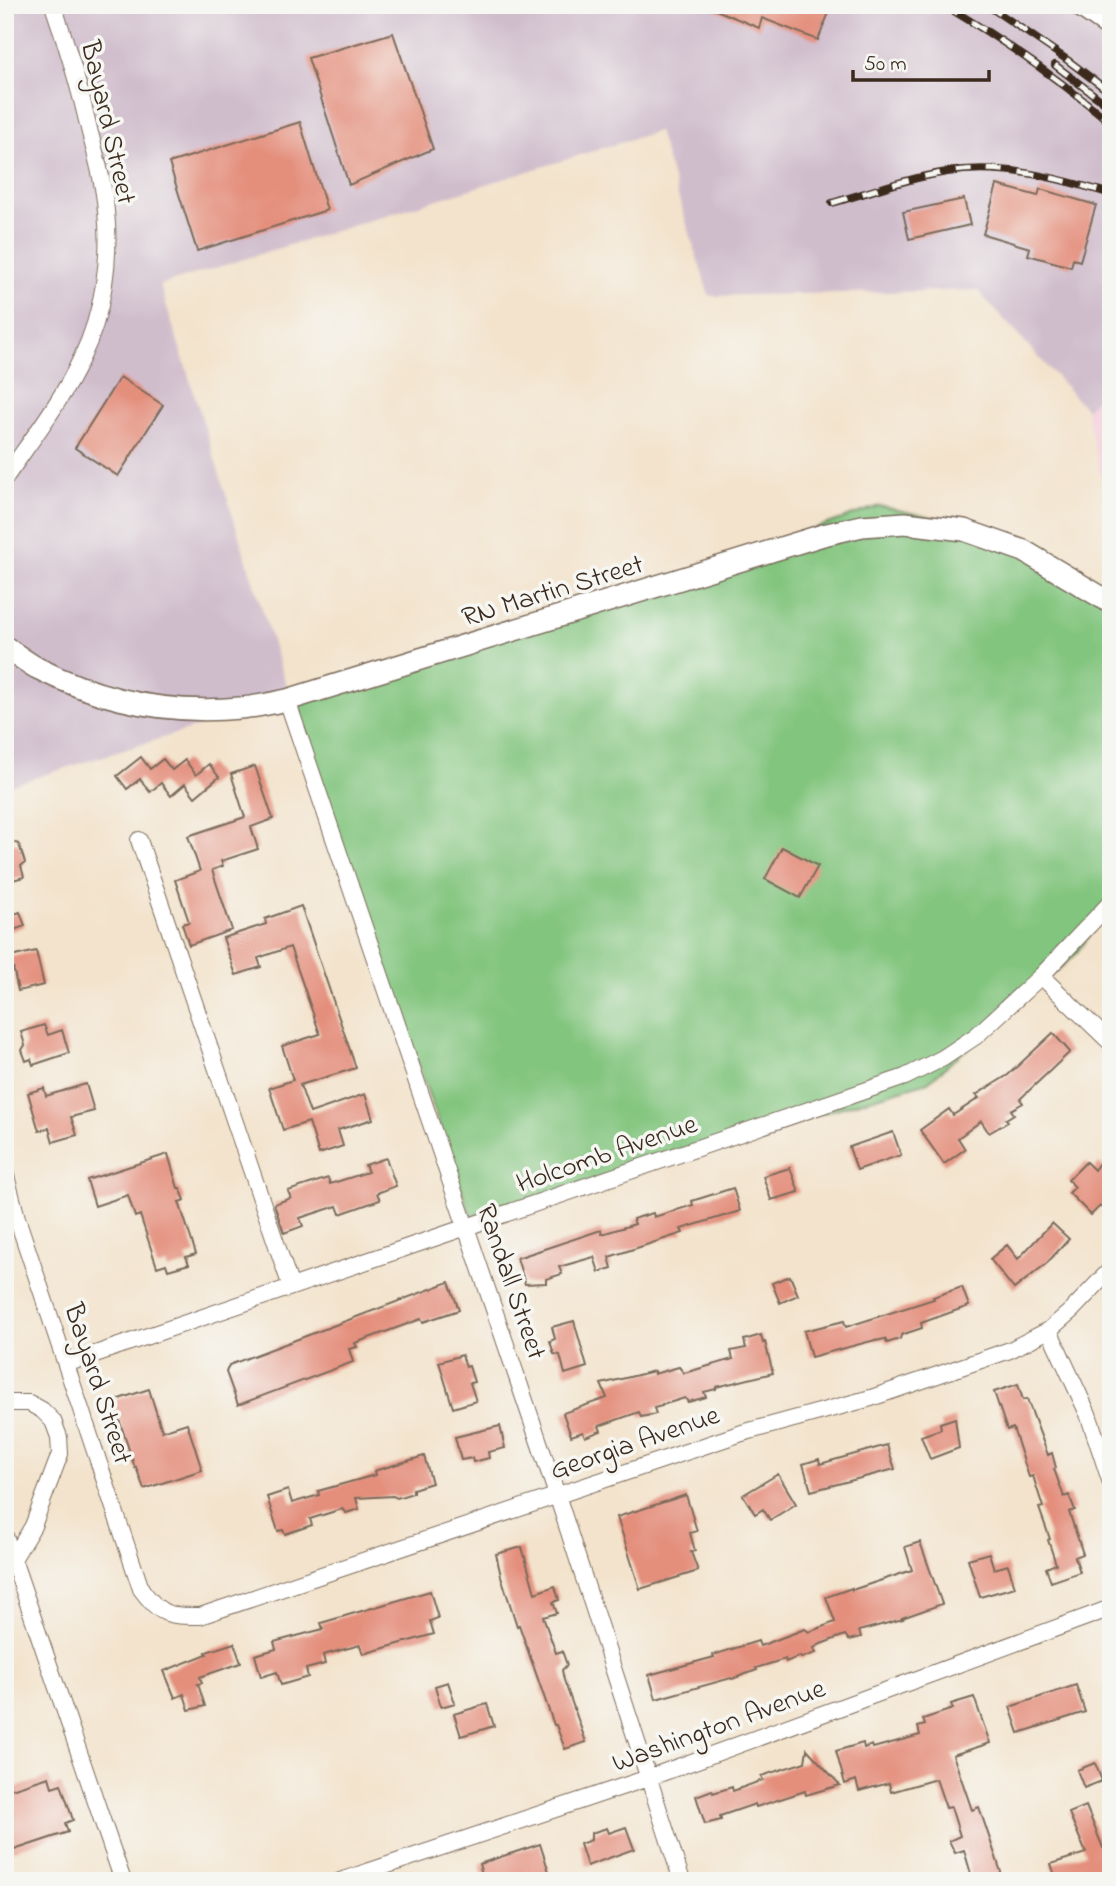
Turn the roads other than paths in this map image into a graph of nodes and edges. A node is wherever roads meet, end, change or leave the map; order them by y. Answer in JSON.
{"nodes":[{"id":1,"x":53,"y":5,"type":"edge"},
{"id":2,"x":1079,"y":5,"type":"edge"},
{"id":3,"x":1110,"y":26,"type":"edge"},
{"id":4,"x":5,"y":478,"type":"edge"},
{"id":5,"x":1111,"y":603,"type":"edge"},
{"id":6,"x":5,"y":647,"type":"edge"},
{"id":7,"x":287,"y":700,"type":"junction"},
{"id":8,"x":139,"y":840,"type":"dead end"},
{"id":9,"x":1111,"y":902,"type":"edge"},
{"id":10,"x":1041,"y":976,"type":"junction"},
{"id":11,"x":1111,"y":1043,"type":"edge"},
{"id":12,"x":5,"y":1172,"type":"edge"},
{"id":13,"x":11,"y":1219,"type":"edge"},
{"id":14,"x":467,"y":1227,"type":"junction"},
{"id":15,"x":1111,"y":1269,"type":"edge"},
{"id":16,"x":291,"y":1287,"type":"junction"},
{"id":17,"x":1049,"y":1329,"type":"junction"},
{"id":18,"x":66,"y":1364,"type":"junction"},
{"id":19,"x":5,"y":1406,"type":"edge"},
{"id":20,"x":1111,"y":1483,"type":"edge"},
{"id":21,"x":557,"y":1495,"type":"junction"},
{"id":22,"x":5,"y":1536,"type":"edge"},
{"id":23,"x":13,"y":1559,"type":"junction"},
{"id":24,"x":154,"y":1606,"type":"joint"},
{"id":25,"x":1111,"y":1608,"type":"edge"},
{"id":26,"x":648,"y":1778,"type":"junction"},
{"id":27,"x":123,"y":1881,"type":"edge"},
{"id":28,"x":340,"y":1881,"type":"edge"},
{"id":29,"x":682,"y":1881,"type":"edge"}],
"edges":[{"from":1,"to":4,"type":"street","name":"Bayard Street"},
{"from":2,"to":3,"type":"street"},
{"from":5,"to":7,"type":"street","name":"RN Martin Street"},
{"from":6,"to":7,"type":"street","name":"RN Martin Street"},
{"from":7,"to":14,"type":"street","name":"Randall Street"},
{"from":8,"to":16,"type":"street"},
{"from":9,"to":10,"type":"street","name":"Holcomb Avenue"},
{"from":10,"to":11,"type":"street"},
{"from":10,"to":14,"type":"street","name":"Holcomb Avenue"},
{"from":12,"to":13,"type":"street","name":"Bayard Street"},
{"from":13,"to":18,"type":"street","name":"Bayard Street"},
{"from":14,"to":16,"type":"street","name":"Holcomb Avenue"},
{"from":14,"to":21,"type":"street","name":"Randall Street"},
{"from":15,"to":17,"type":"street","name":"Georgia Avenue"},
{"from":16,"to":18,"type":"street","name":"Holcomb Avenue"},
{"from":17,"to":20,"type":"street"},
{"from":17,"to":21,"type":"street","name":"Georgia Avenue"},
{"from":18,"to":24,"type":"street","name":"Bayard Street"},
{"from":19,"to":23,"type":"street","name":"Bayard Street"},
{"from":21,"to":24,"type":"street","name":"Georgia Avenue"},
{"from":21,"to":26,"type":"street","name":"Randall Street"},
{"from":22,"to":23,"type":"street"},
{"from":23,"to":27,"type":"street"},
{"from":25,"to":26,"type":"street","name":"Washington Avenue"},
{"from":26,"to":28,"type":"street","name":"Washington Avenue"},
{"from":26,"to":29,"type":"street","name":"Randall Street"}]}
